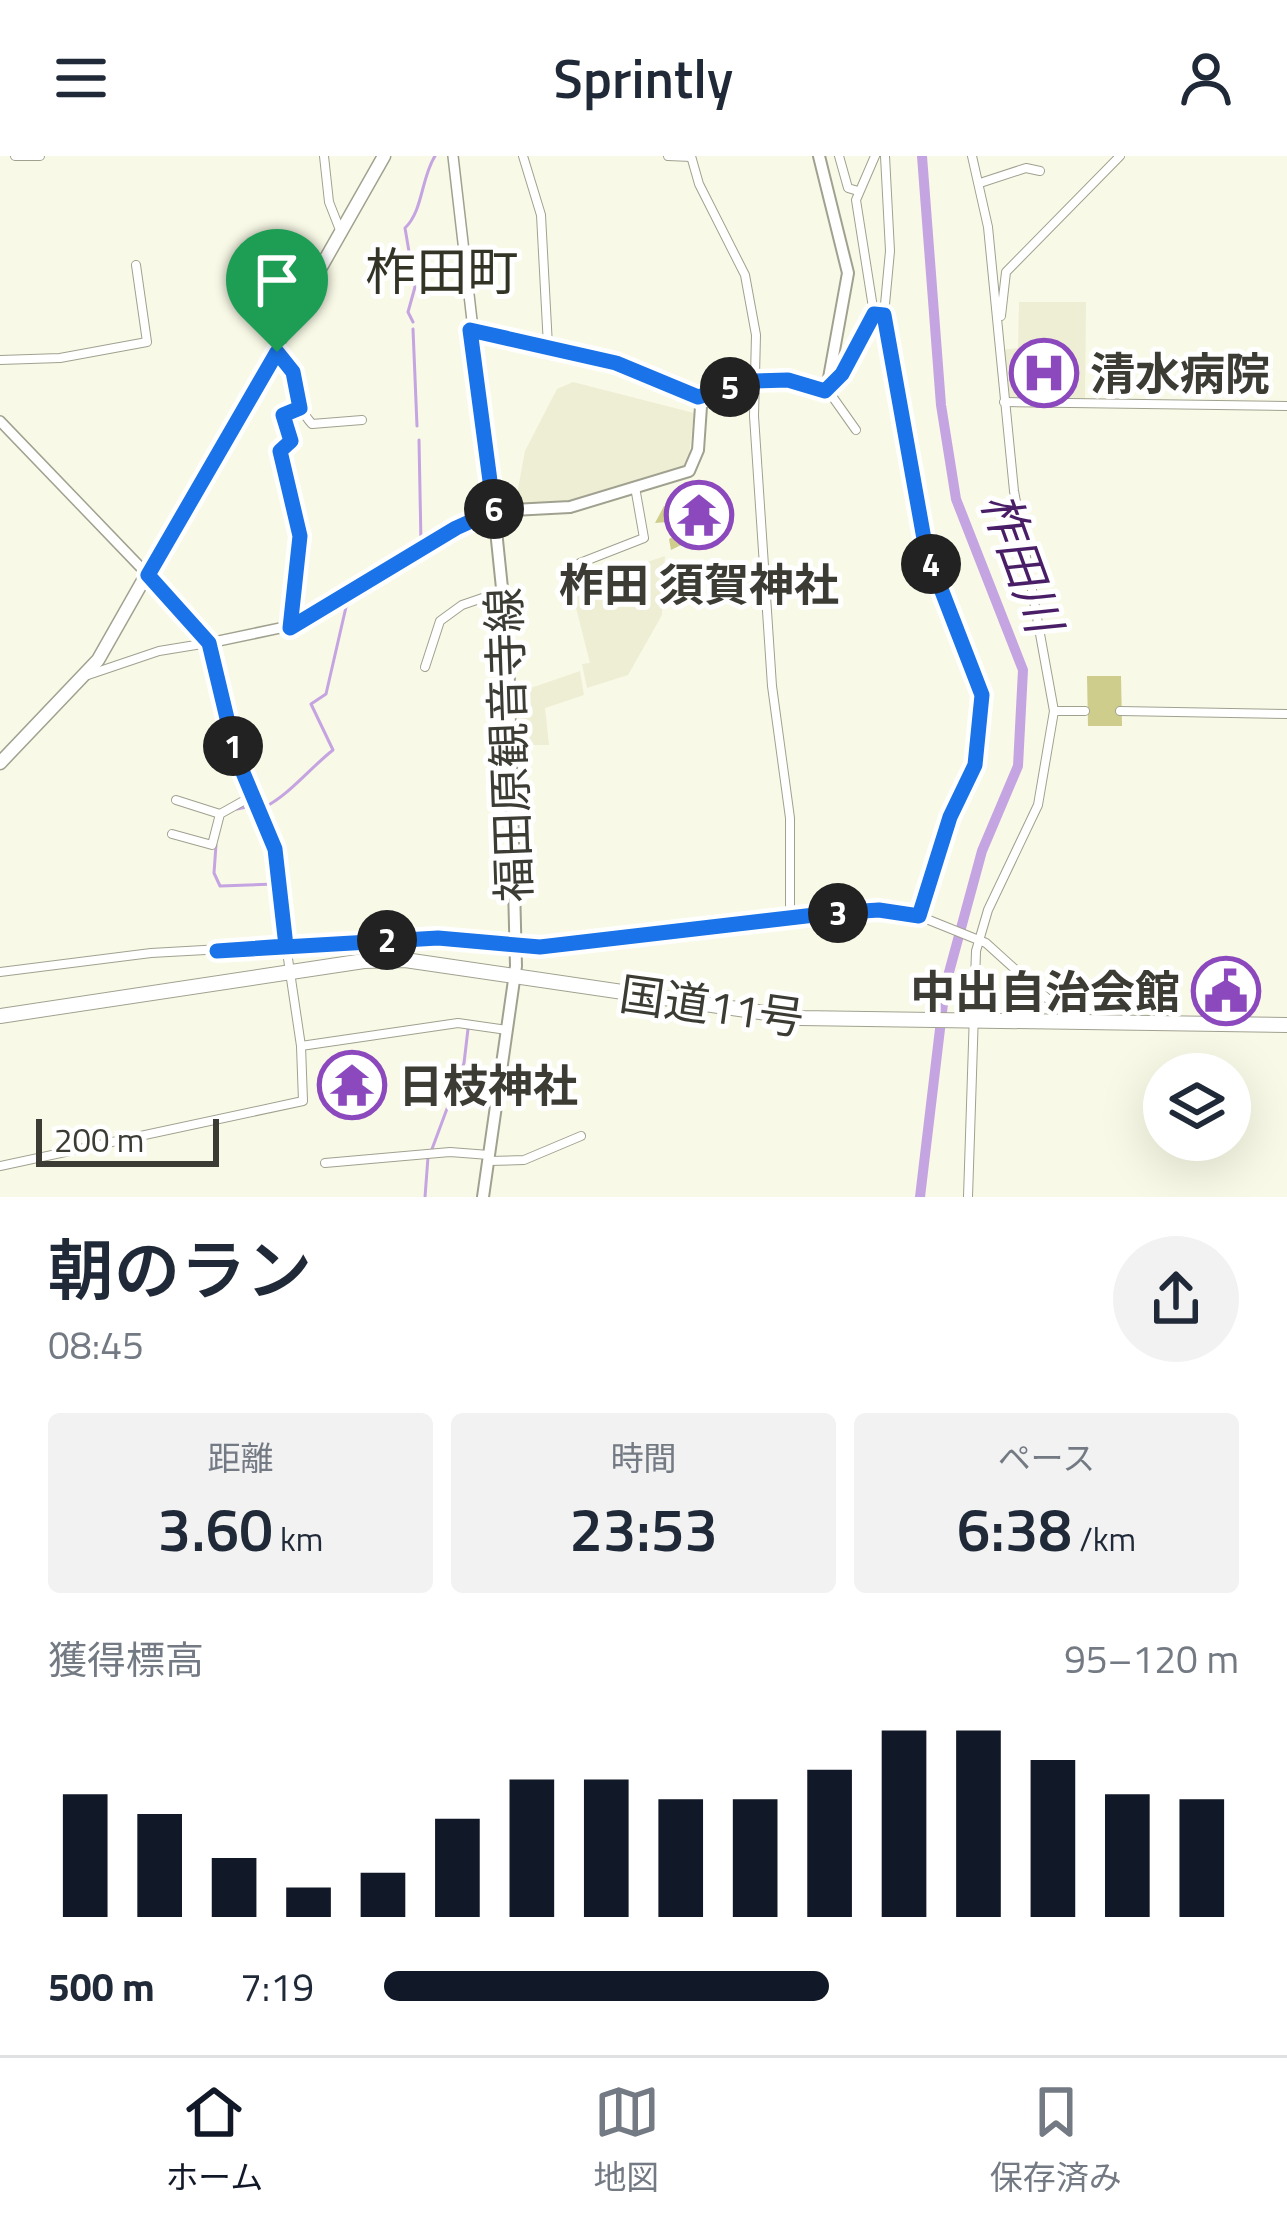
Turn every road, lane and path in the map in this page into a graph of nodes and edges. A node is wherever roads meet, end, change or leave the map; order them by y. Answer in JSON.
{"nodes":[{"id":1,"x":15,"y":156,"type":"edge"},
{"id":2,"x":40,"y":156,"type":"edge"},
{"id":3,"x":324,"y":156,"type":"edge"},
{"id":4,"x":384,"y":156,"type":"edge"},
{"id":5,"x":453,"y":156,"type":"edge"},
{"id":6,"x":523,"y":156,"type":"edge"},
{"id":7,"x":668,"y":156,"type":"edge"},
{"id":8,"x":691,"y":156,"type":"edge"},
{"id":9,"x":819,"y":156,"type":"edge"},
{"id":10,"x":839,"y":156,"type":"edge"},
{"id":11,"x":875,"y":156,"type":"edge"},
{"id":12,"x":885,"y":156,"type":"edge"},
{"id":13,"x":972,"y":156,"type":"edge"},
{"id":14,"x":1120,"y":156,"type":"edge"},
{"id":15,"x":1040,"y":171,"type":"dead end"},
{"id":16,"x":980,"y":183,"type":"junction"},
{"id":17,"x":859,"y":190,"type":"junction"},
{"id":18,"x":343,"y":237,"type":"junction"},
{"id":19,"x":991,"y":252,"type":"junction"},
{"id":20,"x":136,"y":265,"type":"dead end"},
{"id":21,"x":1003,"y":276,"type":"junction"},
{"id":22,"x":879,"y":314,"type":"junction"},
{"id":23,"x":470,"y":330,"type":"junction"},
{"id":24,"x":998,"y":341,"type":"junction"},
{"id":25,"x":548,"y":346,"type":"junction"},
{"id":26,"x":277,"y":352,"type":"junction"},
{"id":27,"x":0,"y":360,"type":"edge"},
{"id":28,"x":752,"y":381,"type":"junction"},
{"id":29,"x":827,"y":388,"type":"junction"},
{"id":30,"x":698,"y":397,"type":"junction"},
{"id":31,"x":1004,"y":402,"type":"junction"},
{"id":32,"x":1287,"y":406,"type":"edge"},
{"id":33,"x":300,"y":408,"type":"junction"},
{"id":34,"x":362,"y":420,"type":"dead end"},
{"id":35,"x":0,"y":421,"type":"edge"},
{"id":36,"x":856,"y":430,"type":"dead end"},
{"id":37,"x":635,"y":488,"type":"junction"},
{"id":38,"x":494,"y":511,"type":"junction"},
{"id":39,"x":580,"y":563,"type":"dead end"},
{"id":40,"x":148,"y":575,"type":"junction"},
{"id":41,"x":505,"y":590,"type":"junction"},
{"id":42,"x":290,"y":628,"type":"junction"},
{"id":43,"x":209,"y":643,"type":"junction"},
{"id":44,"x":425,"y":667,"type":"dead end"},
{"id":45,"x":88,"y":675,"type":"junction"},
{"id":46,"x":1054,"y":711,"type":"junction"},
{"id":47,"x":1120,"y":711,"type":"dead end"},
{"id":48,"x":1085,"y":712,"type":"dead end"},
{"id":49,"x":1287,"y":714,"type":"edge"},
{"id":50,"x":0,"y":763,"type":"edge"},
{"id":51,"x":176,"y":800,"type":"dead end"},
{"id":52,"x":257,"y":800,"type":"junction"},
{"id":53,"x":220,"y":814,"type":"junction"},
{"id":54,"x":172,"y":834,"type":"dead end"},
{"id":55,"x":919,"y":916,"type":"junction"},
{"id":56,"x":790,"y":917,"type":"junction"},
{"id":57,"x":981,"y":941,"type":"junction"},
{"id":58,"x":286,"y":946,"type":"junction"},
{"id":59,"x":516,"y":947,"type":"junction"},
{"id":60,"x":0,"y":972,"type":"edge"},
{"id":61,"x":290,"y":972,"type":"junction"},
{"id":62,"x":515,"y":978,"type":"junction"},
{"id":63,"x":0,"y":1016,"type":"edge"},
{"id":64,"x":974,"y":1022,"type":"junction"},
{"id":65,"x":1083,"y":1024,"type":"junction"},
{"id":66,"x":1287,"y":1025,"type":"edge"},
{"id":67,"x":507,"y":1030,"type":"junction"},
{"id":68,"x":301,"y":1046,"type":"junction"},
{"id":69,"x":581,"y":1136,"type":"dead end"},
{"id":70,"x":489,"y":1158,"type":"junction"},
{"id":71,"x":326,"y":1163,"type":"dead end"},
{"id":72,"x":0,"y":1166,"type":"edge"},
{"id":73,"x":483,"y":1197,"type":"edge"},
{"id":74,"x":968,"y":1197,"type":"edge"}],
"edges":[{"from":1,"to":2,"type":"street"},
{"from":3,"to":18,"type":"street"},
{"from":4,"to":18,"type":"main road"},
{"from":5,"to":23,"type":"street"},
{"from":6,"to":25,"type":"street"},
{"from":7,"to":8,"type":"street"},
{"from":8,"to":28,"type":"street"},
{"from":9,"to":29,"type":"main road"},
{"from":10,"to":17,"type":"street"},
{"from":11,"to":17,"type":"street"},
{"from":12,"to":22,"type":"street"},
{"from":13,"to":16,"type":"street"},
{"from":14,"to":21,"type":"street"},
{"from":15,"to":16,"type":"street"},
{"from":16,"to":19,"type":"street"},
{"from":17,"to":22,"type":"street"},
{"from":18,"to":26,"type":"main road"},
{"from":19,"to":21,"type":"street"},
{"from":19,"to":24,"type":"street"},
{"from":20,"to":27,"type":"street"},
{"from":21,"to":24,"type":"street"},
{"from":22,"to":29,"type":"street"},
{"from":22,"to":55,"type":"street"},
{"from":23,"to":25,"type":"street"},
{"from":23,"to":38,"type":"street"},
{"from":24,"to":31,"type":"street"},
{"from":25,"to":30,"type":"street"},
{"from":26,"to":33,"type":"street"},
{"from":26,"to":40,"type":"main road"},
{"from":28,"to":29,"type":"main road"},
{"from":28,"to":30,"type":"main road"},
{"from":28,"to":56,"type":"street"},
{"from":29,"to":36,"type":"street"},
{"from":30,"to":37,"type":"main road"},
{"from":31,"to":32,"type":"street"},
{"from":31,"to":46,"type":"street"},
{"from":33,"to":34,"type":"street"},
{"from":33,"to":42,"type":"street"},
{"from":35,"to":40,"type":"street"},
{"from":37,"to":38,"type":"main road"},
{"from":37,"to":39,"type":"street"},
{"from":38,"to":41,"type":"main road","name":"福田原観音寺線"},
{"from":38,"to":42,"type":"street"},
{"from":40,"to":43,"type":"street"},
{"from":40,"to":45,"type":"main road"},
{"from":41,"to":44,"type":"street"},
{"from":41,"to":59,"type":"main road","name":"福田原観音寺線"},
{"from":42,"to":43,"type":"street"},
{"from":43,"to":45,"type":"street"},
{"from":43,"to":52,"type":"street"},
{"from":45,"to":50,"type":"main road"},
{"from":46,"to":48,"type":"street"},
{"from":46,"to":57,"type":"street"},
{"from":47,"to":49,"type":"street"},
{"from":51,"to":53,"type":"street"},
{"from":52,"to":53,"type":"street"},
{"from":52,"to":58,"type":"street"},
{"from":53,"to":54,"type":"street"},
{"from":55,"to":56,"type":"street"},
{"from":55,"to":57,"type":"street"},
{"from":56,"to":59,"type":"street"},
{"from":57,"to":64,"type":"street"},
{"from":57,"to":65,"type":"street"},
{"from":58,"to":59,"type":"street"},
{"from":58,"to":60,"type":"street"},
{"from":58,"to":61,"type":"street"},
{"from":59,"to":62,"type":"main road","name":"福田原観音寺線"},
{"from":61,"to":62,"type":"highway","name":"国道11号"},
{"from":61,"to":63,"type":"highway","name":"国道11号"},
{"from":61,"to":68,"type":"street"},
{"from":62,"to":64,"type":"highway","name":"国道11号"},
{"from":62,"to":67,"type":"main road","name":"福田原観音寺線"},
{"from":64,"to":65,"type":"highway","name":"国道11号"},
{"from":64,"to":74,"type":"street"},
{"from":65,"to":66,"type":"highway","name":"国道11号"},
{"from":67,"to":68,"type":"street"},
{"from":67,"to":70,"type":"main road","name":"福田原観音寺線"},
{"from":68,"to":72,"type":"street"},
{"from":69,"to":70,"type":"street"},
{"from":70,"to":71,"type":"street"},
{"from":70,"to":73,"type":"main road","name":"福田原観音寺線"}]}
